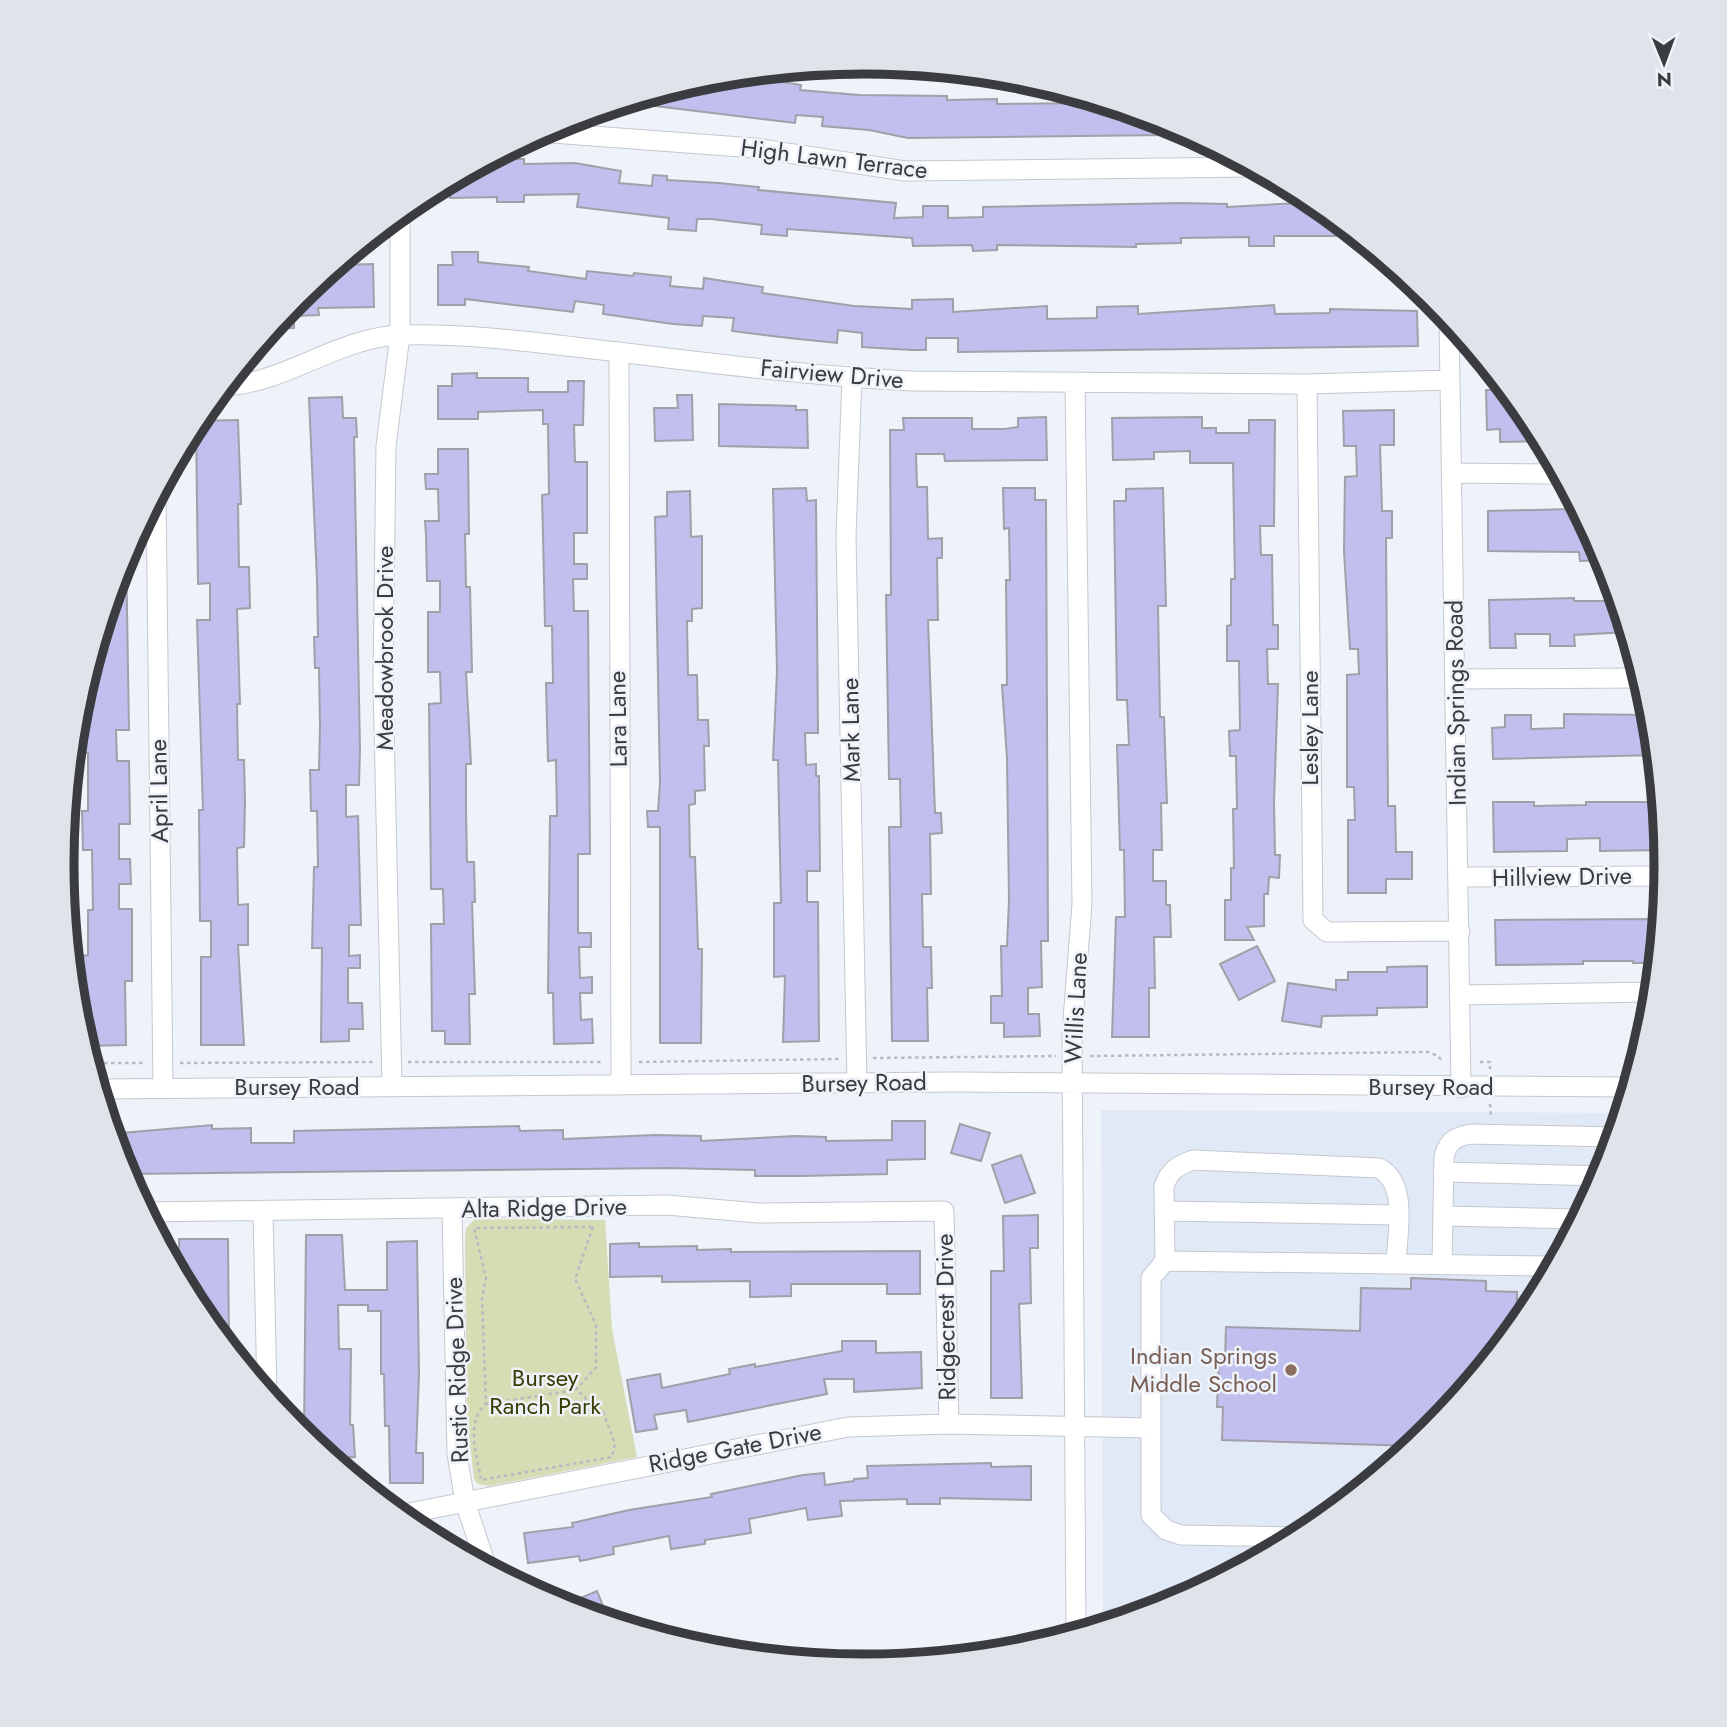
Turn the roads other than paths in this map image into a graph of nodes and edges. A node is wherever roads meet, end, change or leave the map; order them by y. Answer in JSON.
{"nodes":[{"id":1,"x":562,"y":134,"type":"edge"},
{"id":2,"x":1236,"y":167,"type":"edge"},
{"id":3,"x":400,"y":225,"type":"edge"},
{"id":4,"x":400,"y":335,"type":"junction"},
{"id":5,"x":1449,"y":335,"type":"edge"},
{"id":6,"x":619,"y":353,"type":"junction"},
{"id":7,"x":852,"y":378,"type":"junction"},
{"id":8,"x":1450,"y":380,"type":"junction"},
{"id":9,"x":1074,"y":383,"type":"junction"},
{"id":10,"x":237,"y":384,"type":"edge"},
{"id":11,"x":1307,"y":384,"type":"junction"},
{"id":12,"x":1452,"y":473,"type":"junction"},
{"id":13,"x":1551,"y":474,"type":"edge"},
{"id":14,"x":156,"y":512,"type":"edge"},
{"id":15,"x":1631,"y":678,"type":"edge"},
{"id":16,"x":1455,"y":679,"type":"junction"},
{"id":17,"x":1654,"y":876,"type":"edge"},
{"id":18,"x":1459,"y":877,"type":"junction"},
{"id":19,"x":1460,"y":931,"type":"junction"},
{"id":20,"x":1643,"y":992,"type":"edge"},
{"id":21,"x":1460,"y":995,"type":"junction"},
{"id":22,"x":1073,"y":1082,"type":"junction"},
{"id":23,"x":857,"y":1083,"type":"junction"},
{"id":24,"x":621,"y":1085,"type":"junction"},
{"id":25,"x":392,"y":1086,"type":"junction"},
{"id":26,"x":1621,"y":1087,"type":"edge"},
{"id":27,"x":163,"y":1088,"type":"junction"},
{"id":28,"x":1461,"y":1088,"type":"junction"},
{"id":29,"x":106,"y":1089,"type":"edge"},
{"id":30,"x":1604,"y":1138,"type":"edge"},
{"id":31,"x":1443,"y":1172,"type":"junction"},
{"id":32,"x":1589,"y":1175,"type":"edge"},
{"id":33,"x":453,"y":1210,"type":"junction"},
{"id":34,"x":944,"y":1211,"type":"joint"},
{"id":35,"x":1164,"y":1211,"type":"junction"},
{"id":36,"x":155,"y":1212,"type":"edge"},
{"id":37,"x":263,"y":1212,"type":"junction"},
{"id":38,"x":1397,"y":1215,"type":"junction"},
{"id":39,"x":1443,"y":1216,"type":"junction"},
{"id":40,"x":1569,"y":1219,"type":"edge"},
{"id":41,"x":1165,"y":1261,"type":"junction"},
{"id":42,"x":1396,"y":1264,"type":"junction"},
{"id":43,"x":1441,"y":1265,"type":"junction"},
{"id":44,"x":1543,"y":1266,"type":"edge"},
{"id":45,"x":267,"y":1380,"type":"edge"},
{"id":46,"x":949,"y":1423,"type":"junction"},
{"id":47,"x":1075,"y":1426,"type":"junction"},
{"id":48,"x":1150,"y":1428,"type":"junction"},
{"id":49,"x":465,"y":1502,"type":"junction"},
{"id":50,"x":414,"y":1512,"type":"edge"},
{"id":51,"x":1275,"y":1537,"type":"edge"},
{"id":52,"x":483,"y":1556,"type":"edge"},
{"id":53,"x":1076,"y":1625,"type":"edge"}],
"edges":[{"from":1,"to":2,"type":"street","name":"High Lawn Terrace"},
{"from":3,"to":4,"type":"street","name":"Meadowbrook Drive"},
{"from":4,"to":6,"type":"street","name":"Fairview Drive"},
{"from":4,"to":10,"type":"street","name":"Fairview Drive"},
{"from":4,"to":25,"type":"street","name":"Meadowbrook Drive"},
{"from":5,"to":8,"type":"street","name":"Indian Springs Road"},
{"from":6,"to":7,"type":"street","name":"Fairview Drive"},
{"from":6,"to":24,"type":"street","name":"Lara Lane"},
{"from":7,"to":9,"type":"street","name":"Fairview Drive"},
{"from":7,"to":23,"type":"street","name":"Mark Lane"},
{"from":8,"to":11,"type":"street","name":"Fairview Drive"},
{"from":8,"to":12,"type":"street","name":"Indian Springs Road"},
{"from":9,"to":11,"type":"street","name":"Fairview Drive"},
{"from":9,"to":22,"type":"street","name":"Willis Lane"},
{"from":11,"to":19,"type":"street","name":"Lesley Lane"},
{"from":12,"to":13,"type":"street"},
{"from":12,"to":16,"type":"street","name":"Indian Springs Road"},
{"from":14,"to":27,"type":"street","name":"April Lane"},
{"from":15,"to":16,"type":"street"},
{"from":16,"to":18,"type":"street","name":"Indian Springs Road"},
{"from":17,"to":18,"type":"street","name":"Hillview Drive"},
{"from":18,"to":19,"type":"street","name":"Indian Springs Road"},
{"from":19,"to":21,"type":"street","name":"Indian Springs Road"},
{"from":20,"to":21,"type":"street"},
{"from":21,"to":28,"type":"street","name":"Indian Springs Road"},
{"from":22,"to":23,"type":"street","name":"Bursey Road"},
{"from":22,"to":28,"type":"street","name":"Bursey Road"},
{"from":22,"to":47,"type":"street","name":"Willis Lane"},
{"from":23,"to":24,"type":"street","name":"Bursey Road"},
{"from":24,"to":25,"type":"street","name":"Bursey Road"},
{"from":25,"to":27,"type":"street","name":"Bursey Road"},
{"from":26,"to":28,"type":"street","name":"Bursey Road"},
{"from":27,"to":29,"type":"street","name":"Bursey Road"},
{"from":30,"to":31,"type":"street"},
{"from":31,"to":32,"type":"street"},
{"from":31,"to":39,"type":"street"},
{"from":33,"to":34,"type":"street","name":"Alta Ridge Drive"},
{"from":33,"to":37,"type":"street","name":"Alta Ridge Drive"},
{"from":33,"to":49,"type":"street","name":"Rustic Ridge Drive"},
{"from":34,"to":46,"type":"street","name":"Ridgecrest Drive"},
{"from":35,"to":38,"type":"street"},
{"from":35,"to":38,"type":"street"},
{"from":35,"to":41,"type":"street"},
{"from":36,"to":37,"type":"street","name":"Alta Ridge Drive"},
{"from":37,"to":45,"type":"street"},
{"from":38,"to":42,"type":"street"},
{"from":39,"to":40,"type":"street"},
{"from":39,"to":43,"type":"street"},
{"from":41,"to":42,"type":"street"},
{"from":41,"to":48,"type":"street"},
{"from":42,"to":43,"type":"street"},
{"from":43,"to":44,"type":"street"},
{"from":46,"to":47,"type":"street","name":"Ridge Gate Drive"},
{"from":46,"to":49,"type":"street","name":"Ridge Gate Drive"},
{"from":47,"to":48,"type":"street","name":"Ridge Gate Drive"},
{"from":47,"to":53,"type":"street","name":"Willis Lane"},
{"from":48,"to":51,"type":"street"},
{"from":49,"to":50,"type":"street","name":"Ridge Gate Drive"},
{"from":49,"to":52,"type":"street","name":"Rustic Ridge Drive"}]}
